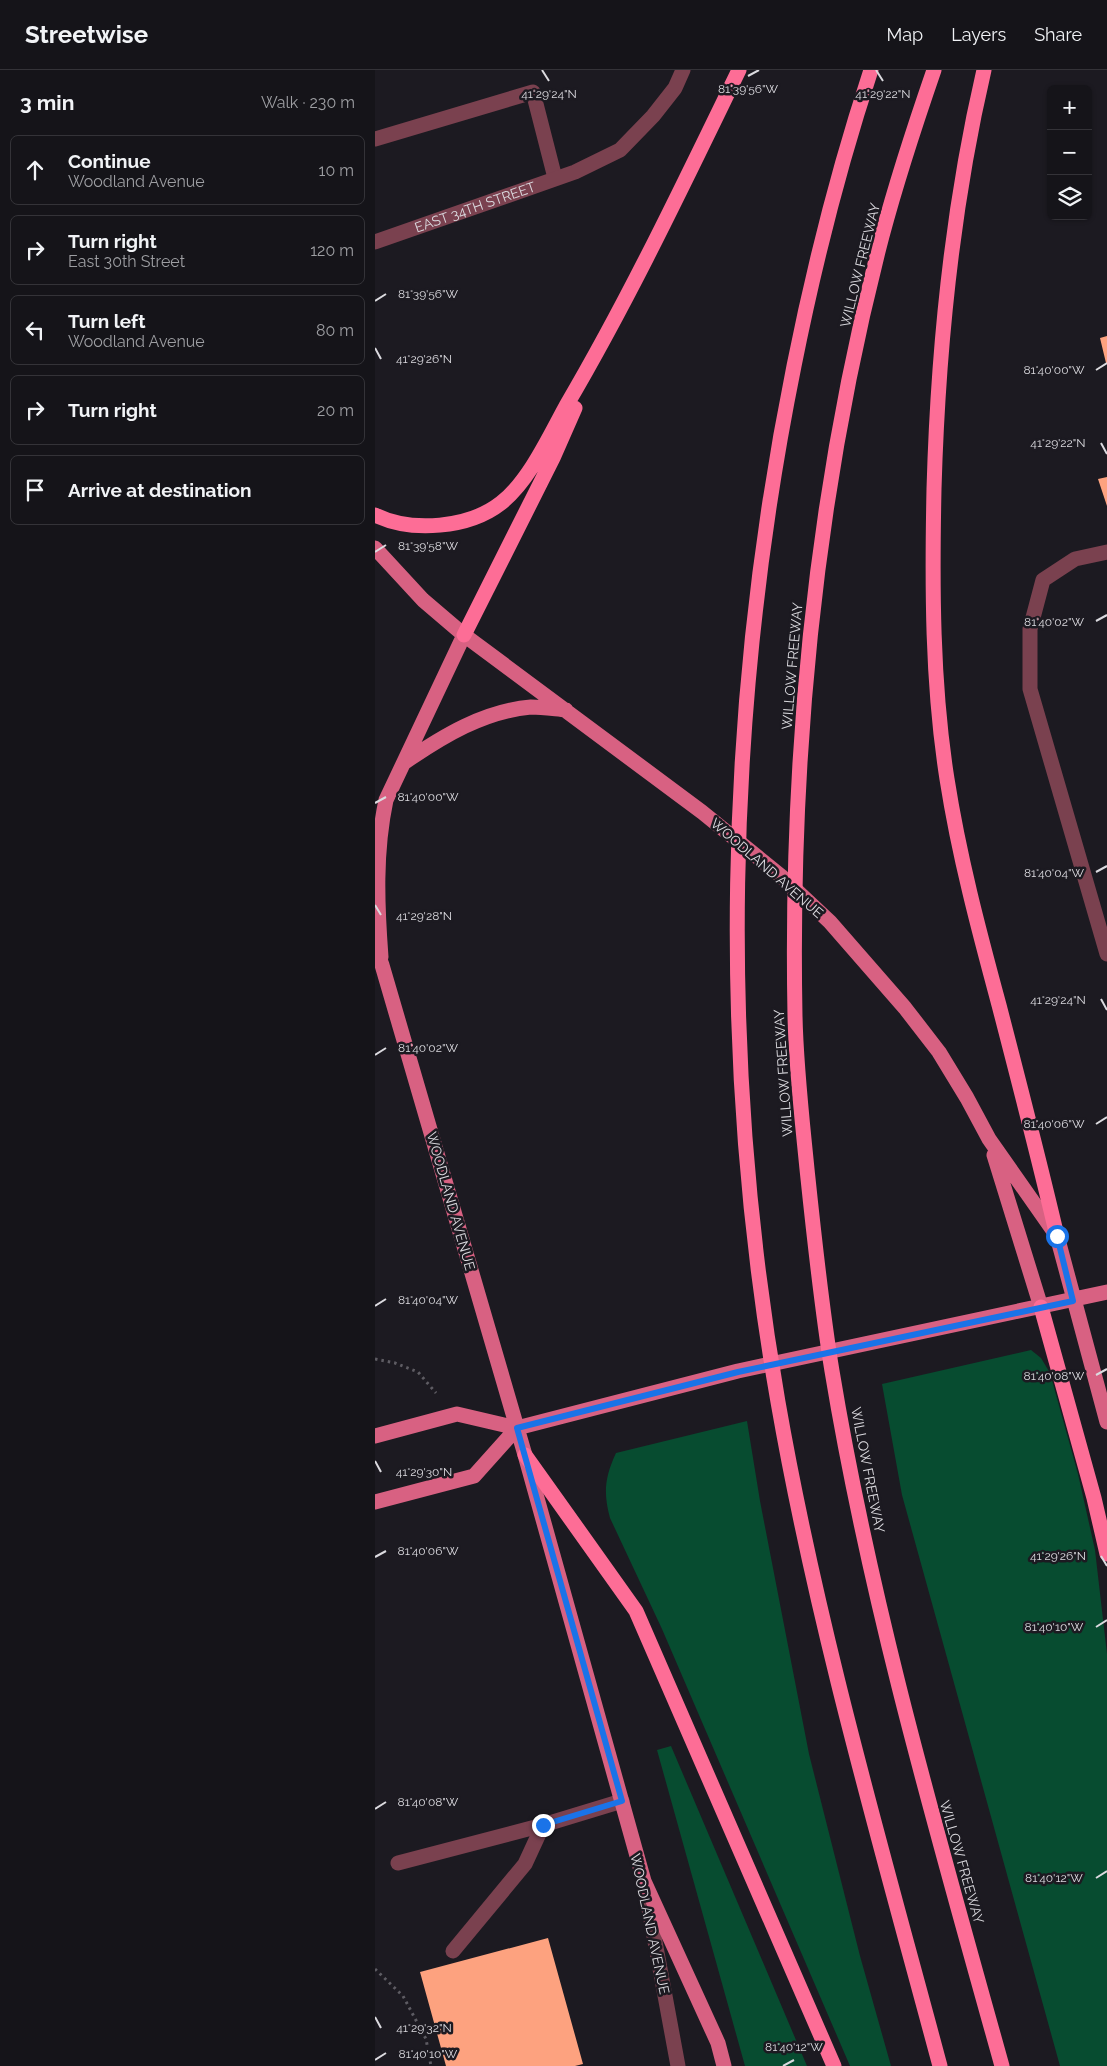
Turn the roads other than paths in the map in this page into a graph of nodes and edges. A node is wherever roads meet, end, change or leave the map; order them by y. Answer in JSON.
{"nodes":[{"id":1,"x":683,"y":70,"type":"edge"},
{"id":2,"x":739,"y":70,"type":"edge"},
{"id":3,"x":871,"y":70,"type":"edge"},
{"id":4,"x":934,"y":70,"type":"edge"},
{"id":5,"x":984,"y":70,"type":"edge"},
{"id":6,"x":375,"y":139,"type":"edge"},
{"id":7,"x":555,"y":178,"type":"junction"},
{"id":8,"x":375,"y":242,"type":"edge"},
{"id":9,"x":602,"y":344,"type":"junction"},
{"id":10,"x":375,"y":515,"type":"edge"},
{"id":11,"x":375,"y":548,"type":"edge"},
{"id":12,"x":1107,"y":552,"type":"edge"},
{"id":13,"x":464,"y":635,"type":"junction"},
{"id":14,"x":566,"y":710,"type":"junction"},
{"id":15,"x":403,"y":762,"type":"junction"},
{"id":16,"x":375,"y":947,"type":"edge"},
{"id":17,"x":1107,"y":954,"type":"edge"},
{"id":18,"x":382,"y":965,"type":"junction"},
{"id":19,"x":989,"y":1139,"type":"junction"},
{"id":20,"x":1057,"y":1236,"type":"junction"},
{"id":21,"x":1107,"y":1292,"type":"edge"},
{"id":22,"x":1073,"y":1301,"type":"junction"},
{"id":23,"x":1041,"y":1307,"type":"junction"},
{"id":24,"x":1107,"y":1422,"type":"edge"},
{"id":25,"x":517,"y":1428,"type":"junction"},
{"id":26,"x":375,"y":1436,"type":"edge"},
{"id":27,"x":525,"y":1455,"type":"junction"},
{"id":28,"x":375,"y":1502,"type":"edge"},
{"id":29,"x":1107,"y":1554,"type":"edge"},
{"id":30,"x":622,"y":1801,"type":"junction"},
{"id":31,"x":543,"y":1825,"type":"junction"},
{"id":32,"x":398,"y":1863,"type":"dead end"},
{"id":33,"x":644,"y":1881,"type":"junction"},
{"id":34,"x":453,"y":1951,"type":"dead end"},
{"id":35,"x":678,"y":2066,"type":"edge"},
{"id":36,"x":724,"y":2066,"type":"edge"},
{"id":37,"x":834,"y":2066,"type":"edge"},
{"id":38,"x":940,"y":2066,"type":"edge"},
{"id":39,"x":1002,"y":2066,"type":"edge"}],
"edges":[{"from":1,"to":7,"type":"street","name":"EAST 34TH STREET"},
{"from":2,"to":9,"type":"highway"},
{"from":3,"to":38,"type":"highway"},
{"from":4,"to":39,"type":"highway","name":"WILLOW FREEWAY"},
{"from":5,"to":20,"type":"highway"},
{"from":6,"to":7,"type":"street"},
{"from":7,"to":8,"type":"street","name":"EAST 34TH STREET"},
{"from":9,"to":10,"type":"highway"},
{"from":9,"to":13,"type":"highway"},
{"from":11,"to":13,"type":"main road","name":"WOODLAND AVENUE"},
{"from":12,"to":17,"type":"street"},
{"from":13,"to":14,"type":"main road","name":"WOODLAND AVENUE"},
{"from":13,"to":15,"type":"main road"},
{"from":14,"to":15,"type":"main road"},
{"from":14,"to":19,"type":"main road","name":"WOODLAND AVENUE"},
{"from":15,"to":18,"type":"main road"},
{"from":16,"to":18,"type":"main road","name":"WOODLAND AVENUE"},
{"from":18,"to":25,"type":"main road","name":"WOODLAND AVENUE"},
{"from":19,"to":20,"type":"main road","name":"WOODLAND AVENUE"},
{"from":19,"to":23,"type":"main road"},
{"from":20,"to":22,"type":"main road","name":"WOODLAND AVENUE"},
{"from":21,"to":22,"type":"main road"},
{"from":22,"to":23,"type":"main road"},
{"from":22,"to":24,"type":"main road","name":"WOODLAND AVENUE"},
{"from":23,"to":25,"type":"main road"},
{"from":23,"to":29,"type":"highway"},
{"from":25,"to":26,"type":"main road"},
{"from":25,"to":27,"type":"main road","name":"WOODLAND AVENUE"},
{"from":25,"to":28,"type":"main road"},
{"from":27,"to":30,"type":"main road","name":"WOODLAND AVENUE"},
{"from":27,"to":37,"type":"highway"},
{"from":30,"to":31,"type":"street"},
{"from":30,"to":33,"type":"main road","name":"WOODLAND AVENUE"},
{"from":31,"to":32,"type":"street"},
{"from":31,"to":34,"type":"street"},
{"from":33,"to":35,"type":"street","name":"WOODLAND AVENUE"},
{"from":33,"to":36,"type":"main road"}]}
